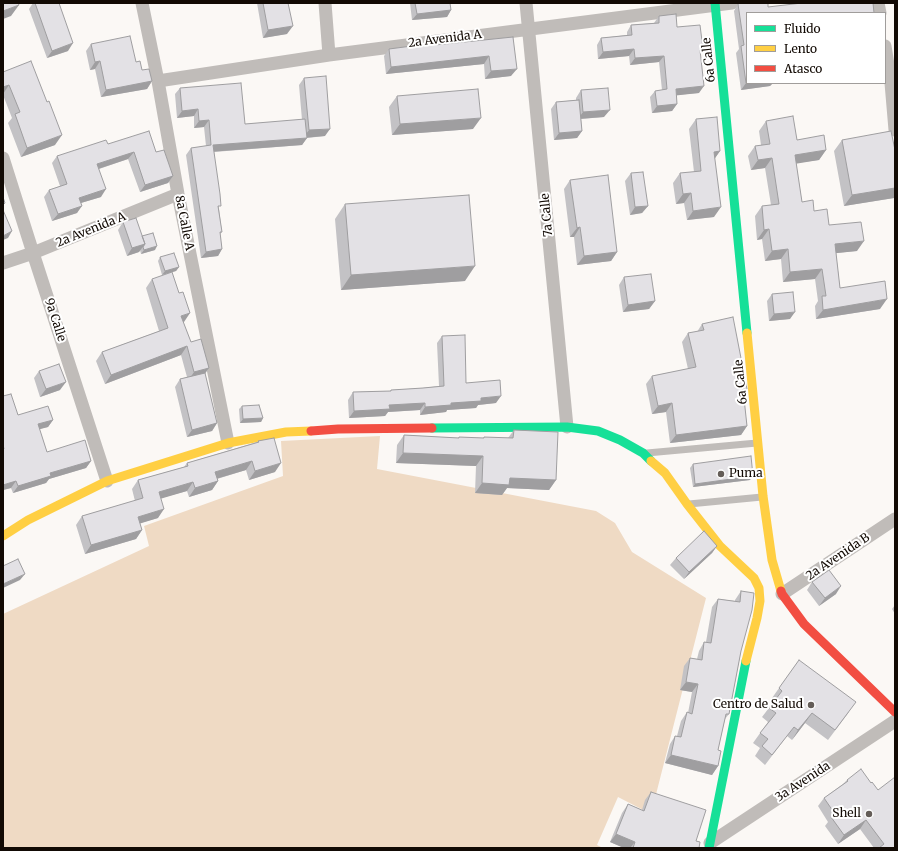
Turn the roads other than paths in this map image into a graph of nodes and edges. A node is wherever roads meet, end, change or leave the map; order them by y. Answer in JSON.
{"nodes":[{"id":1,"x":142,"y":3,"type":"edge"},
{"id":2,"x":325,"y":3,"type":"edge"},
{"id":3,"x":526,"y":3,"type":"edge"},
{"id":4,"x":732,"y":3,"type":"edge"},
{"id":5,"x":715,"y":4,"type":"edge"},
{"id":6,"x":529,"y":28,"type":"junction"},
{"id":7,"x":886,"y":51,"type":"edge"},
{"id":8,"x":329,"y":54,"type":"junction"},
{"id":9,"x":158,"y":81,"type":"junction"},
{"id":10,"x":893,"y":84,"type":"edge"},
{"id":11,"x":895,"y":130,"type":"edge"},
{"id":12,"x":3,"y":158,"type":"edge"},
{"id":13,"x":178,"y":194,"type":"junction"},
{"id":14,"x":33,"y":253,"type":"junction"},
{"id":15,"x":3,"y":263,"type":"edge"},
{"id":16,"x":567,"y":427,"type":"junction"},
{"id":17,"x":228,"y":443,"type":"junction"},
{"id":18,"x":759,"y":443,"type":"junction"},
{"id":19,"x":643,"y":453,"type":"junction"},
{"id":20,"x":108,"y":481,"type":"junction"},
{"id":21,"x":764,"y":496,"type":"junction"},
{"id":22,"x":687,"y":504,"type":"junction"},
{"id":23,"x":895,"y":519,"type":"edge"},
{"id":24,"x":3,"y":536,"type":"edge"},
{"id":25,"x":782,"y":594,"type":"junction"},
{"id":26,"x":895,"y":712,"type":"edge"},
{"id":27,"x":895,"y":721,"type":"edge"},
{"id":28,"x":710,"y":845,"type":"edge"}],
"edges":[{"from":1,"to":9,"type":"street","name":"8a Calle A"},
{"from":2,"to":8,"type":"street"},
{"from":3,"to":6,"type":"street","name":"7a Calle"},
{"from":4,"to":5,"type":"street","name":"2a Avenida A"},
{"from":5,"to":6,"type":"street","name":"2a Avenida A"},
{"from":5,"to":18,"type":"street","name":"6a Calle"},
{"from":6,"to":8,"type":"street","name":"2a Avenida A"},
{"from":6,"to":16,"type":"street","name":"7a Calle"},
{"from":7,"to":10,"type":"street"},
{"from":8,"to":9,"type":"street","name":"2a Avenida A"},
{"from":9,"to":13,"type":"street","name":"8a Calle A"},
{"from":10,"to":11,"type":"street"},
{"from":12,"to":14,"type":"street","name":"9a Calle"},
{"from":13,"to":14,"type":"street","name":"2a Avenida A"},
{"from":13,"to":17,"type":"street","name":"8a Calle A"},
{"from":14,"to":15,"type":"street","name":"2a Avenida A"},
{"from":14,"to":20,"type":"street","name":"9a Calle"},
{"from":16,"to":17,"type":"street"},
{"from":16,"to":19,"type":"street"},
{"from":17,"to":20,"type":"street"},
{"from":18,"to":19,"type":"lane"},
{"from":18,"to":21,"type":"street","name":"6a Calle"},
{"from":19,"to":22,"type":"street"},
{"from":20,"to":24,"type":"street"},
{"from":21,"to":22,"type":"lane"},
{"from":21,"to":25,"type":"street","name":"6a Calle"},
{"from":22,"to":28,"type":"street"},
{"from":23,"to":25,"type":"street","name":"2a Avenida B"},
{"from":25,"to":26,"type":"street","name":"6a Calle"},
{"from":27,"to":28,"type":"street","name":"3a Avenida"}]}
